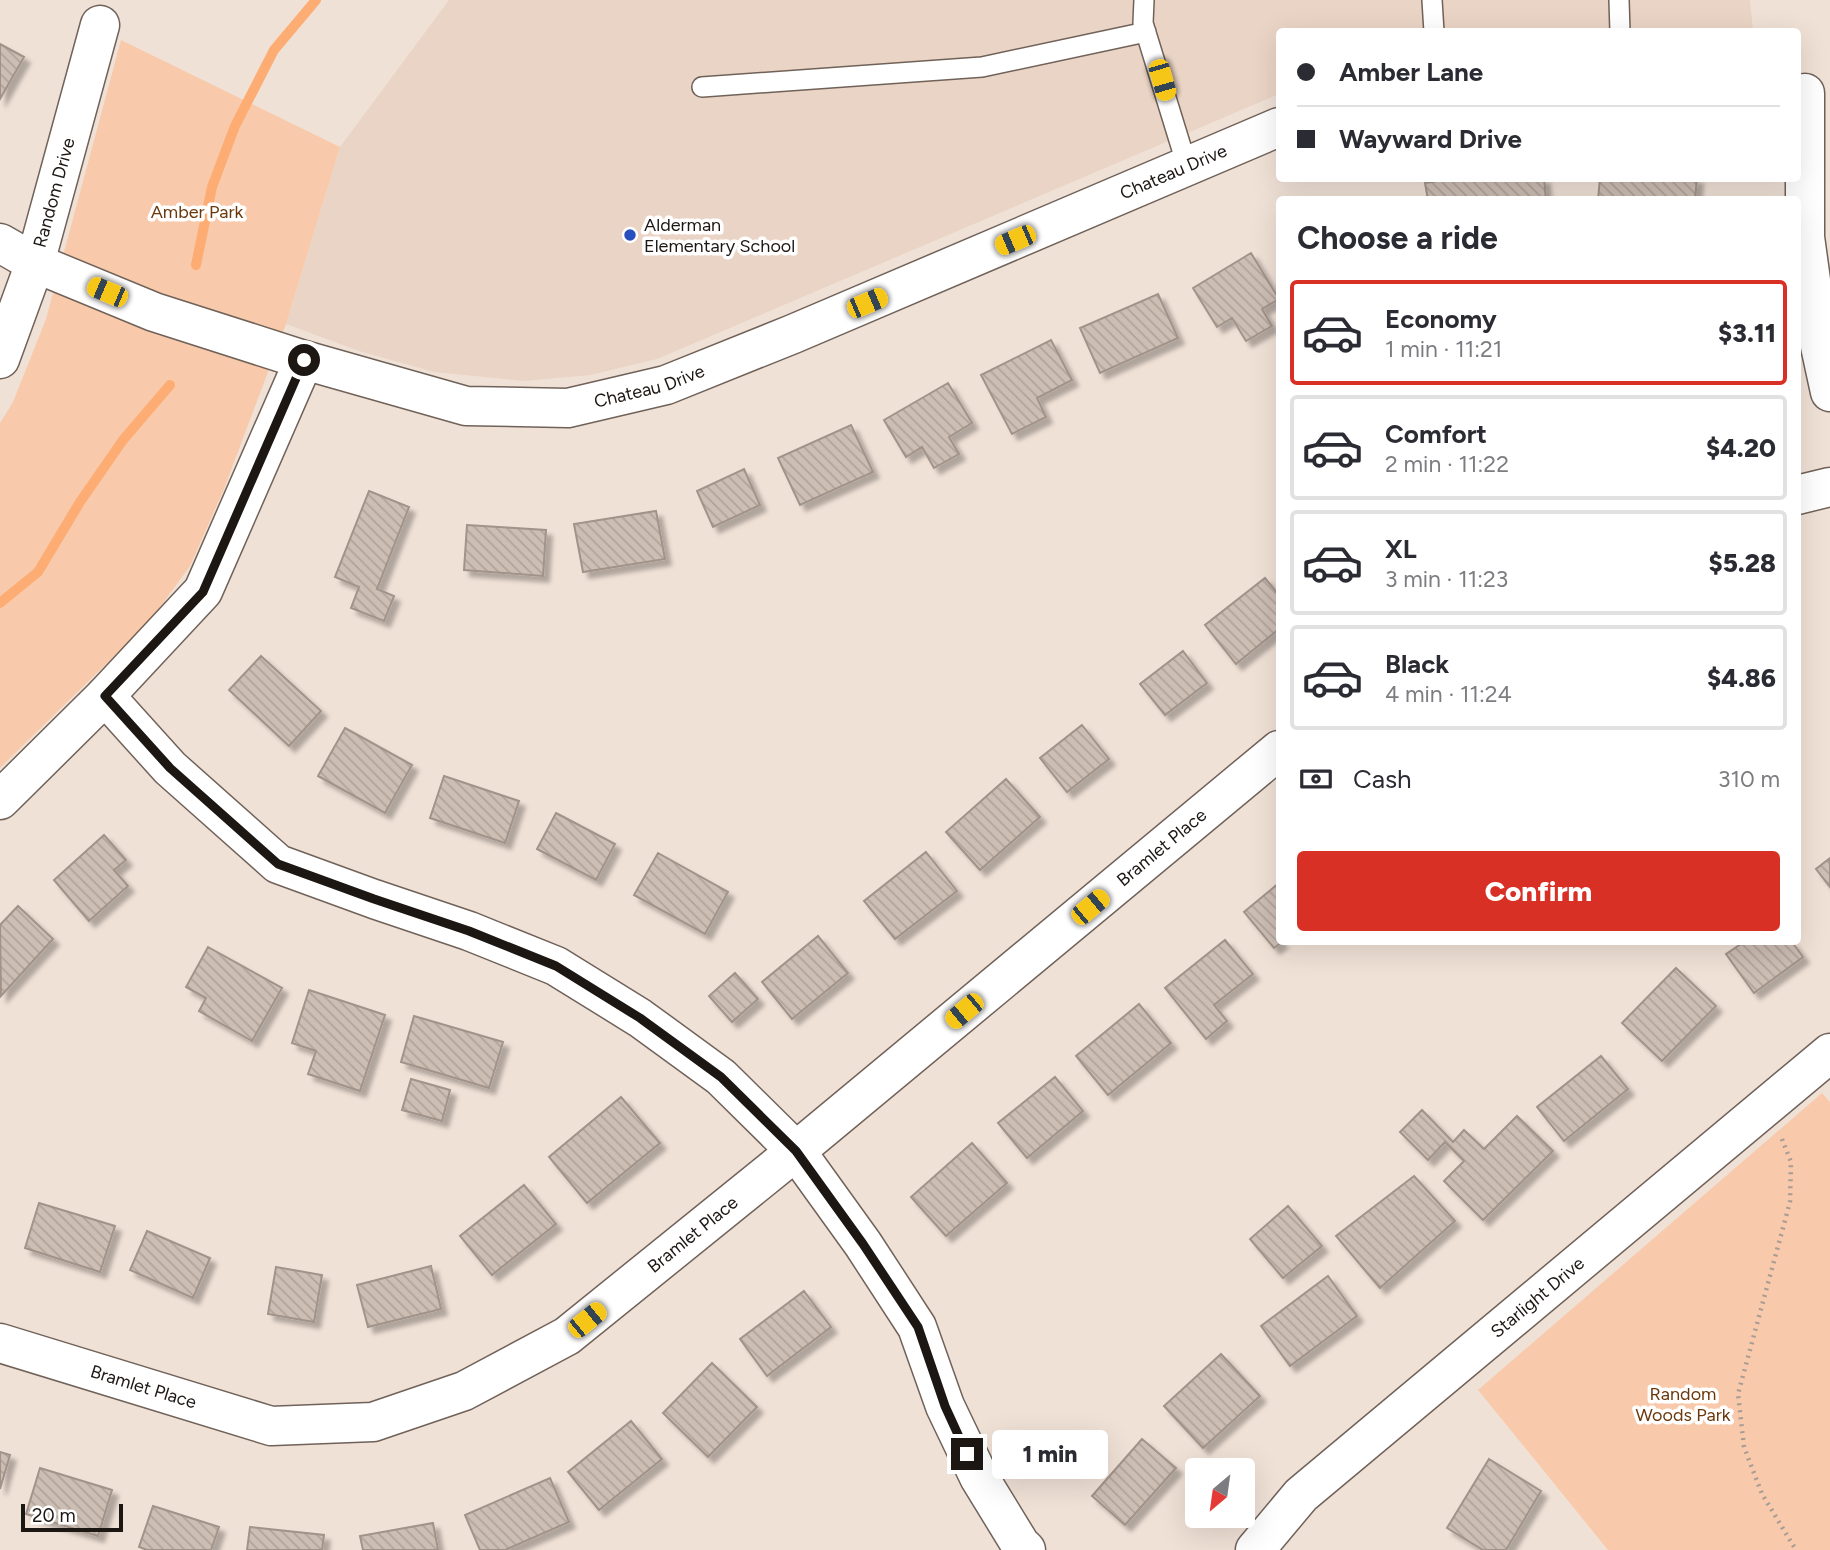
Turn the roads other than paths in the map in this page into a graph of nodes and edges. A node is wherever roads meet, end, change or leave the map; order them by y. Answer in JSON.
{"nodes":[{"id":1,"x":1144,"y":0,"type":"edge"},
{"id":2,"x":1432,"y":0,"type":"edge"},
{"id":3,"x":1619,"y":0,"type":"edge"},
{"id":4,"x":100,"y":25,"type":"dead end"},
{"id":5,"x":1434,"y":28,"type":"edge"},
{"id":6,"x":1620,"y":28,"type":"edge"},
{"id":7,"x":1146,"y":32,"type":"junction"},
{"id":8,"x":702,"y":87,"type":"dead end"},
{"id":9,"x":1811,"y":94,"type":"edge"},
{"id":10,"x":1276,"y":128,"type":"edge"},
{"id":11,"x":1187,"y":166,"type":"junction"},
{"id":12,"x":0,"y":243,"type":"edge"},
{"id":13,"x":36,"y":263,"type":"junction"},
{"id":14,"x":0,"y":359,"type":"edge"},
{"id":15,"x":304,"y":360,"type":"junction"},
{"id":16,"x":1830,"y":392,"type":"edge"},
{"id":17,"x":1830,"y":487,"type":"edge"},
{"id":18,"x":1801,"y":494,"type":"edge"},
{"id":19,"x":105,"y":696,"type":"junction"},
{"id":20,"x":1276,"y":752,"type":"edge"},
{"id":21,"x":0,"y":800,"type":"edge"},
{"id":22,"x":1830,"y":1052,"type":"edge"},
{"id":23,"x":796,"y":1151,"type":"junction"},
{"id":24,"x":0,"y":1343,"type":"edge"},
{"id":25,"x":1026,"y":1550,"type":"edge"},
{"id":26,"x":1255,"y":1550,"type":"edge"}],
"edges":[{"from":1,"to":7,"type":"lane"},
{"from":2,"to":5,"type":"lane"},
{"from":3,"to":6,"type":"lane"},
{"from":4,"to":13,"type":"street","name":"Random Drive"},
{"from":7,"to":8,"type":"lane"},
{"from":7,"to":11,"type":"lane"},
{"from":9,"to":16,"type":"street"},
{"from":10,"to":11,"type":"street","name":"Chateau Drive"},
{"from":11,"to":15,"type":"street","name":"Chateau Drive"},
{"from":12,"to":13,"type":"street","name":"Chateau Drive"},
{"from":13,"to":14,"type":"street","name":"Random Drive"},
{"from":13,"to":15,"type":"street","name":"Chateau Drive"},
{"from":15,"to":19,"type":"street"},
{"from":17,"to":18,"type":"street"},
{"from":19,"to":21,"type":"street"},
{"from":19,"to":23,"type":"street"},
{"from":20,"to":23,"type":"street","name":"Bramlet Place"},
{"from":22,"to":26,"type":"street","name":"Starlight Drive"},
{"from":23,"to":24,"type":"street","name":"Bramlet Place"},
{"from":23,"to":25,"type":"street"}]}
